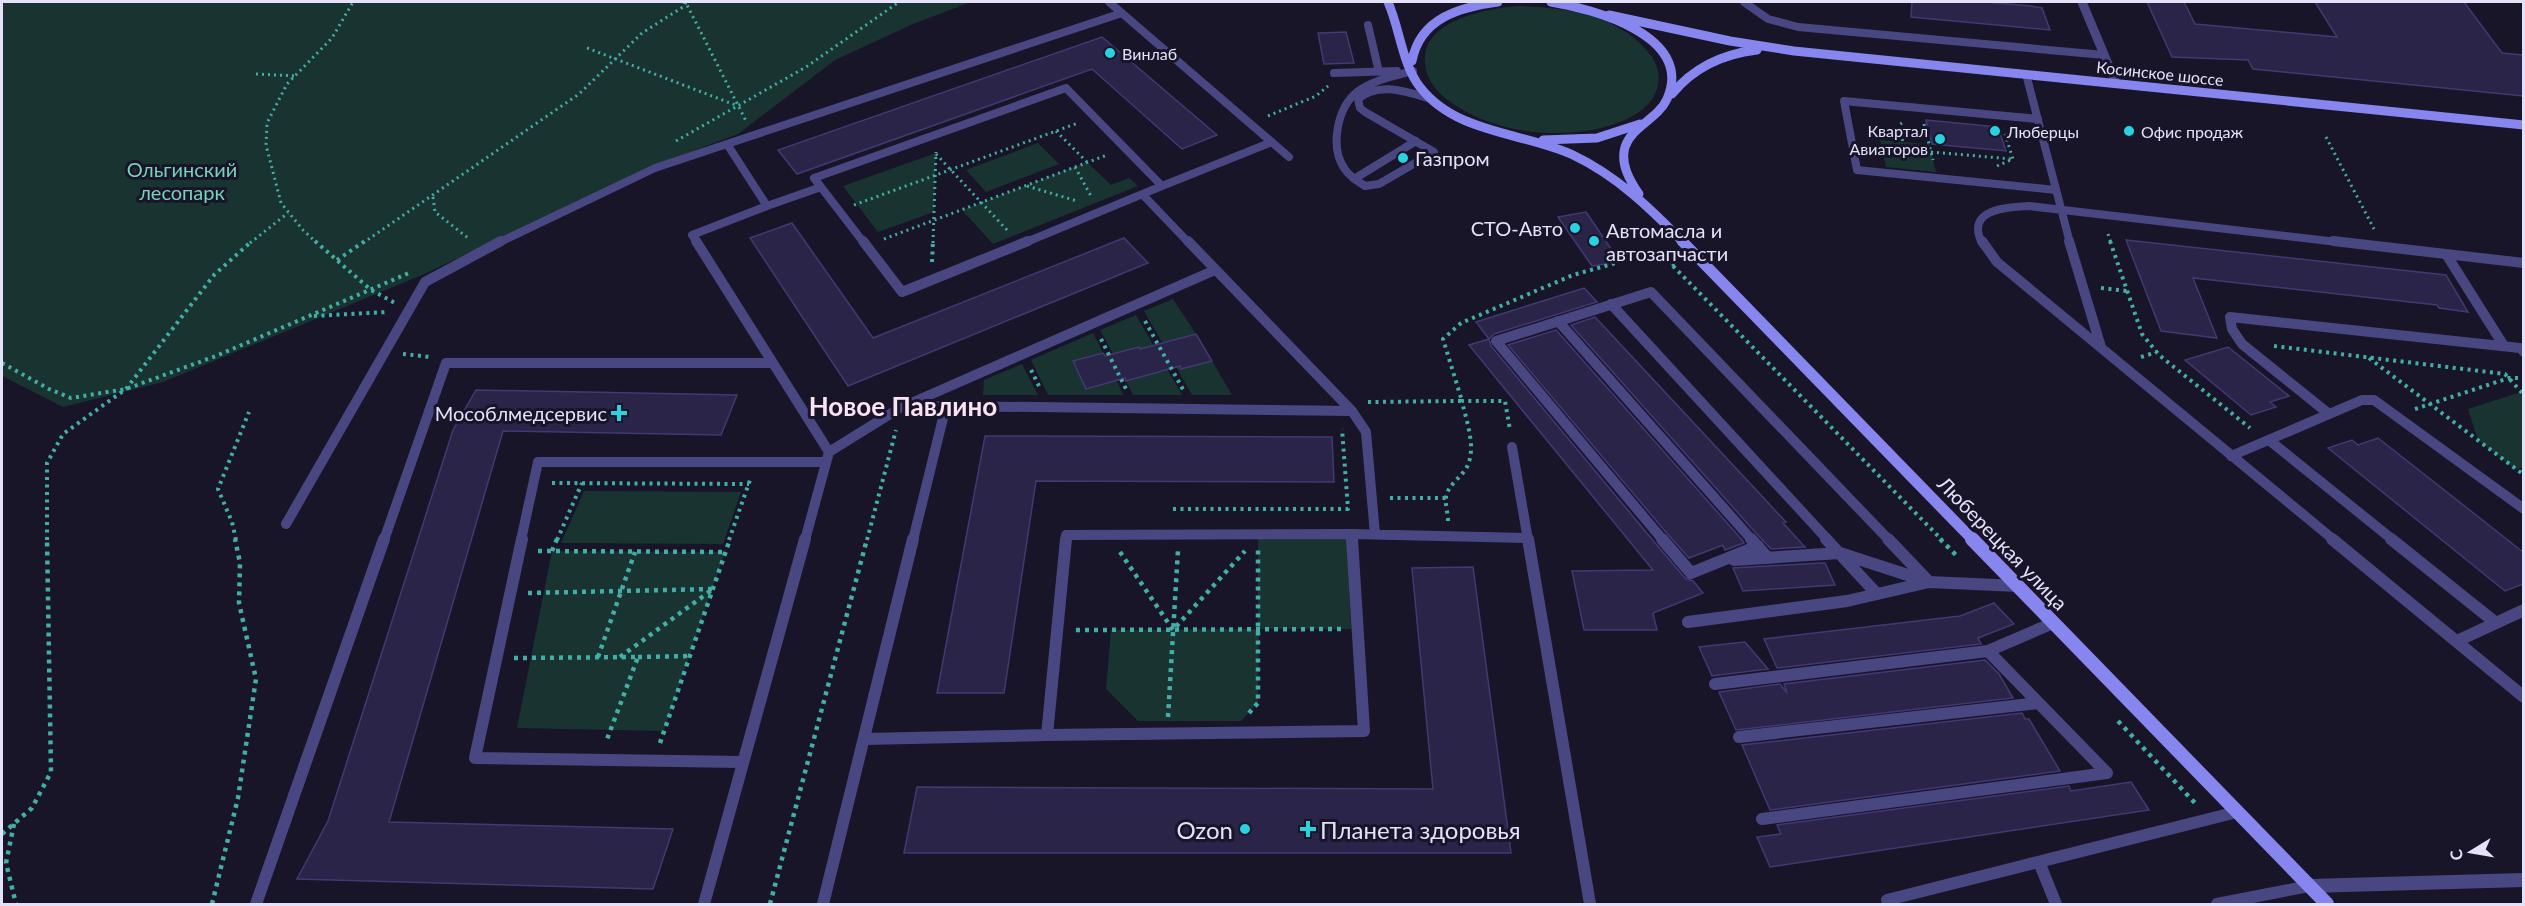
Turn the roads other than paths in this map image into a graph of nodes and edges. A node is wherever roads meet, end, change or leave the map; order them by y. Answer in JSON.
{"nodes":[{"id":1,"x":1109,"y":2,"type":"edge"},
{"id":2,"x":1388,"y":2,"type":"edge"},
{"id":3,"x":1498,"y":2,"type":"edge"},
{"id":4,"x":1551,"y":2,"type":"edge"},
{"id":5,"x":1744,"y":2,"type":"edge"},
{"id":6,"x":2082,"y":2,"type":"edge"},
{"id":7,"x":1122,"y":13,"type":"junction"},
{"id":8,"x":1609,"y":15,"type":"junction"},
{"id":9,"x":1368,"y":26,"type":"dead end"},
{"id":10,"x":1794,"y":51,"type":"junction"},
{"id":11,"x":2104,"y":55,"type":"junction"},
{"id":12,"x":1413,"y":71,"type":"junction"},
{"id":13,"x":1380,"y":72,"type":"junction"},
{"id":14,"x":1334,"y":73,"type":"dead end"},
{"id":15,"x":2026,"y":74,"type":"junction"},
{"id":16,"x":2116,"y":83,"type":"junction"},
{"id":17,"x":1431,"y":99,"type":"junction"},
{"id":18,"x":1666,"y":101,"type":"junction"},
{"id":19,"x":1655,"y":114,"type":"junction"},
{"id":20,"x":2038,"y":119,"type":"junction"},
{"id":21,"x":2523,"y":125,"type":"edge"},
{"id":22,"x":1515,"y":137,"type":"junction"},
{"id":23,"x":1416,"y":141,"type":"junction"},
{"id":24,"x":1272,"y":142,"type":"junction"},
{"id":25,"x":727,"y":144,"type":"junction"},
{"id":26,"x":1289,"y":157,"type":"dead end"},
{"id":27,"x":1354,"y":179,"type":"junction"},
{"id":28,"x":821,"y":187,"type":"junction"},
{"id":29,"x":1163,"y":187,"type":"junction"},
{"id":30,"x":2056,"y":190,"type":"junction"},
{"id":31,"x":1143,"y":195,"type":"junction"},
{"id":32,"x":767,"y":206,"type":"junction"},
{"id":33,"x":1651,"y":209,"type":"junction"},
{"id":34,"x":2060,"y":210,"type":"junction"},
{"id":35,"x":2446,"y":254,"type":"junction"},
{"id":36,"x":2523,"y":263,"type":"edge"},
{"id":37,"x":1215,"y":270,"type":"junction"},
{"id":38,"x":1611,"y":304,"type":"junction"},
{"id":39,"x":1558,"y":321,"type":"junction"},
{"id":40,"x":2504,"y":346,"type":"junction"},
{"id":41,"x":2101,"y":348,"type":"junction"},
{"id":42,"x":2523,"y":352,"type":"edge"},
{"id":43,"x":772,"y":363,"type":"junction"},
{"id":44,"x":903,"y":406,"type":"junction"},
{"id":45,"x":946,"y":406,"type":"junction"},
{"id":46,"x":1347,"y":406,"type":"junction"},
{"id":47,"x":2330,"y":414,"type":"junction"},
{"id":48,"x":2267,"y":440,"type":"junction"},
{"id":49,"x":1512,"y":447,"type":"road end"},
{"id":50,"x":2231,"y":456,"type":"junction"},
{"id":51,"x":827,"y":457,"type":"junction"},
{"id":52,"x":2523,"y":508,"type":"edge"},
{"id":53,"x":286,"y":524,"type":"dead end"},
{"id":54,"x":1352,"y":534,"type":"junction"},
{"id":55,"x":1375,"y":534,"type":"junction"},
{"id":56,"x":1528,"y":538,"type":"junction"},
{"id":57,"x":1758,"y":546,"type":"junction"},
{"id":58,"x":1840,"y":553,"type":"junction"},
{"id":59,"x":1768,"y":558,"type":"junction"},
{"id":60,"x":1721,"y":561,"type":"junction"},
{"id":61,"x":1929,"y":582,"type":"junction"},
{"id":62,"x":2018,"y":586,"type":"junction"},
{"id":63,"x":1877,"y":594,"type":"junction"},
{"id":64,"x":2523,"y":610,"type":"edge"},
{"id":65,"x":1688,"y":622,"type":"dead end"},
{"id":66,"x":2053,"y":623,"type":"junction"},
{"id":67,"x":2496,"y":623,"type":"junction"},
{"id":68,"x":2457,"y":641,"type":"junction"},
{"id":69,"x":1988,"y":651,"type":"junction"},
{"id":70,"x":1715,"y":684,"type":"dead end"},
{"id":71,"x":2523,"y":697,"type":"edge"},
{"id":72,"x":2038,"y":703,"type":"junction"},
{"id":73,"x":1047,"y":735,"type":"junction"},
{"id":74,"x":1739,"y":737,"type":"dead end"},
{"id":75,"x":864,"y":739,"type":"junction"},
{"id":76,"x":742,"y":762,"type":"junction"},
{"id":77,"x":2237,"y":812,"type":"junction"},
{"id":78,"x":1762,"y":819,"type":"dead end"},
{"id":79,"x":2039,"y":862,"type":"junction"},
{"id":80,"x":2523,"y":880,"type":"edge"},
{"id":81,"x":2309,"y":886,"type":"junction"},
{"id":82,"x":256,"y":904,"type":"edge"},
{"id":83,"x":704,"y":904,"type":"edge"},
{"id":84,"x":823,"y":904,"type":"edge"},
{"id":85,"x":1590,"y":904,"type":"edge"},
{"id":86,"x":1889,"y":904,"type":"edge"},
{"id":87,"x":2056,"y":904,"type":"edge"},
{"id":88,"x":2217,"y":904,"type":"edge"},
{"id":89,"x":2327,"y":904,"type":"edge"}],
"edges":[{"from":1,"to":7,"type":"lane"},
{"from":2,"to":12,"type":"main road"},
{"from":3,"to":12,"type":"main road"},
{"from":4,"to":8,"type":"main road"},
{"from":5,"to":11,"type":"lane"},
{"from":6,"to":11,"type":"street"},
{"from":7,"to":24,"type":"lane"},
{"from":7,"to":25,"type":"lane"},
{"from":8,"to":10,"type":"main road","name":"Косинское шоссе"},
{"from":8,"to":18,"type":"main road"},
{"from":9,"to":13,"type":"lane"},
{"from":10,"to":15,"type":"main road","name":"Косинское шоссе"},
{"from":10,"to":18,"type":"main road","name":"Косинское шоссе"},
{"from":11,"to":16,"type":"street"},
{"from":12,"to":13,"type":"lane"},
{"from":12,"to":17,"type":"main road"},
{"from":12,"to":27,"type":"lane"},
{"from":13,"to":14,"type":"lane"},
{"from":15,"to":16,"type":"main road","name":"Косинское шоссе"},
{"from":15,"to":20,"type":"lane"},
{"from":16,"to":21,"type":"main road","name":"Косинское шоссе"},
{"from":17,"to":22,"type":"main road"},
{"from":17,"to":23,"type":"lane"},
{"from":18,"to":19,"type":"main road","name":"Косинское шоссе"},
{"from":19,"to":22,"type":"main road"},
{"from":19,"to":33,"type":"main road"},
{"from":20,"to":30,"type":"lane"},
{"from":20,"to":30,"type":"lane"},
{"from":22,"to":33,"type":"main road"},
{"from":23,"to":27,"type":"lane"},
{"from":23,"to":27,"type":"lane"},
{"from":24,"to":26,"type":"lane"},
{"from":24,"to":29,"type":"lane"},
{"from":25,"to":32,"type":"lane"},
{"from":25,"to":53,"type":"lane"},
{"from":28,"to":29,"type":"lane"},
{"from":28,"to":31,"type":"lane"},
{"from":28,"to":32,"type":"lane"},
{"from":29,"to":31,"type":"lane"},
{"from":30,"to":34,"type":"lane"},
{"from":31,"to":37,"type":"lane"},
{"from":32,"to":43,"type":"lane"},
{"from":33,"to":62,"type":"main road","name":"Люберецкая улица"},
{"from":34,"to":35,"type":"lane"},
{"from":34,"to":41,"type":"lane"},
{"from":34,"to":41,"type":"lane"},
{"from":35,"to":36,"type":"lane"},
{"from":35,"to":40,"type":"lane"},
{"from":37,"to":44,"type":"lane"},
{"from":37,"to":46,"type":"lane"},
{"from":38,"to":39,"type":"lane"},
{"from":38,"to":58,"type":"lane"},
{"from":38,"to":61,"type":"lane"},
{"from":39,"to":57,"type":"lane"},
{"from":39,"to":60,"type":"lane"},
{"from":40,"to":42,"type":"lane"},
{"from":40,"to":47,"type":"lane"},
{"from":41,"to":50,"type":"lane"},
{"from":43,"to":51,"type":"lane"},
{"from":43,"to":82,"type":"lane"},
{"from":44,"to":45,"type":"lane"},
{"from":44,"to":51,"type":"lane"},
{"from":45,"to":46,"type":"lane"},
{"from":45,"to":75,"type":"lane"},
{"from":46,"to":55,"type":"lane"},
{"from":47,"to":48,"type":"lane"},
{"from":47,"to":52,"type":"lane"},
{"from":48,"to":50,"type":"lane"},
{"from":48,"to":67,"type":"lane"},
{"from":49,"to":56,"type":"lane"},
{"from":50,"to":68,"type":"lane"},
{"from":51,"to":76,"type":"lane"},
{"from":51,"to":76,"type":"lane"},
{"from":54,"to":55,"type":"lane"},
{"from":54,"to":73,"type":"lane"},
{"from":54,"to":73,"type":"lane"},
{"from":55,"to":56,"type":"lane"},
{"from":56,"to":85,"type":"lane"},
{"from":57,"to":59,"type":"lane"},
{"from":57,"to":60,"type":"lane"},
{"from":58,"to":59,"type":"lane"},
{"from":58,"to":61,"type":"lane"},
{"from":58,"to":63,"type":"lane"},
{"from":59,"to":60,"type":"lane"},
{"from":61,"to":62,"type":"lane"},
{"from":61,"to":63,"type":"lane"},
{"from":62,"to":66,"type":"main road","name":"Люберецкая улица"},
{"from":63,"to":65,"type":"lane"},
{"from":64,"to":67,"type":"lane"},
{"from":66,"to":69,"type":"lane"},
{"from":66,"to":77,"type":"main road","name":"Люберецкая улица"},
{"from":67,"to":68,"type":"lane"},
{"from":68,"to":71,"type":"lane"},
{"from":69,"to":70,"type":"lane"},
{"from":69,"to":72,"type":"lane"},
{"from":72,"to":74,"type":"lane"},
{"from":72,"to":78,"type":"lane"},
{"from":73,"to":75,"type":"lane"},
{"from":75,"to":84,"type":"lane"},
{"from":76,"to":83,"type":"lane"},
{"from":77,"to":79,"type":"lane"},
{"from":77,"to":81,"type":"main road","name":"Люберецкая улица"},
{"from":79,"to":86,"type":"lane"},
{"from":79,"to":87,"type":"lane"},
{"from":80,"to":81,"type":"street"},
{"from":81,"to":88,"type":"lane"},
{"from":81,"to":89,"type":"main road","name":"Люберецкая улица"}]}
